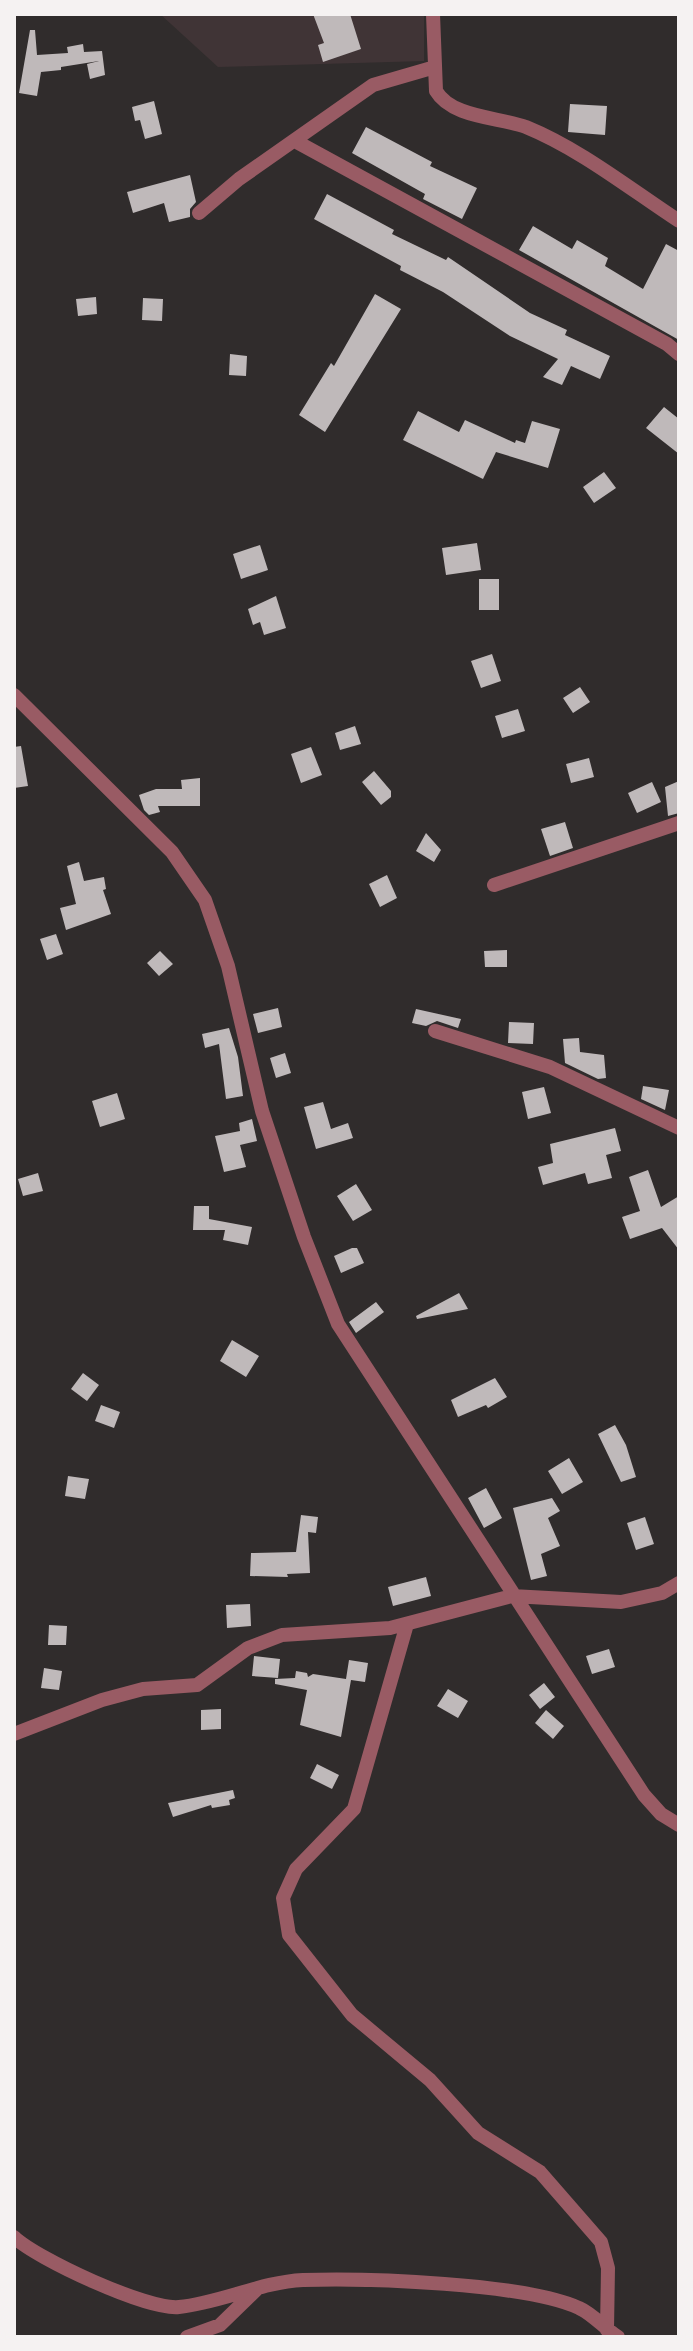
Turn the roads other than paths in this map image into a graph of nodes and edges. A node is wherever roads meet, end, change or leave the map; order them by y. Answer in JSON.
{"nodes":[{"id":1,"x":433,"y":14,"type":"edge"},
{"id":2,"x":435,"y":67,"type":"junction"},
{"id":3,"x":295,"y":141,"type":"junction"},
{"id":4,"x":199,"y":213,"type":"dead end"},
{"id":5,"x":679,"y":221,"type":"edge"},
{"id":6,"x":679,"y":354,"type":"edge"},
{"id":7,"x":14,"y":695,"type":"edge"},
{"id":8,"x":679,"y":823,"type":"edge"},
{"id":9,"x":494,"y":885,"type":"dead end"},
{"id":10,"x":435,"y":1031,"type":"dead end"},
{"id":11,"x":679,"y":1128,"type":"edge"},
{"id":12,"x":679,"y":1583,"type":"edge"},
{"id":13,"x":512,"y":1596,"type":"junction"},
{"id":14,"x":407,"y":1624,"type":"junction"},
{"id":15,"x":14,"y":1734,"type":"edge"},
{"id":16,"x":679,"y":1825,"type":"edge"},
{"id":17,"x":14,"y":2237,"type":"edge"},
{"id":18,"x":256,"y":2290,"type":"junction"},
{"id":19,"x":612,"y":2333,"type":"edge"},
{"id":20,"x":187,"y":2337,"type":"edge"}],
"edges":[{"from":1,"to":2,"type":"street"},
{"from":2,"to":3,"type":"street"},
{"from":2,"to":5,"type":"street"},
{"from":3,"to":4,"type":"street"},
{"from":3,"to":6,"type":"street"},
{"from":7,"to":13,"type":"street"},
{"from":8,"to":9,"type":"street"},
{"from":10,"to":11,"type":"street"},
{"from":12,"to":13,"type":"street"},
{"from":13,"to":14,"type":"street"},
{"from":13,"to":16,"type":"street"},
{"from":14,"to":15,"type":"street"},
{"from":14,"to":19,"type":"street"},
{"from":17,"to":18,"type":"street"},
{"from":18,"to":19,"type":"street"},
{"from":18,"to":20,"type":"street"}]}
